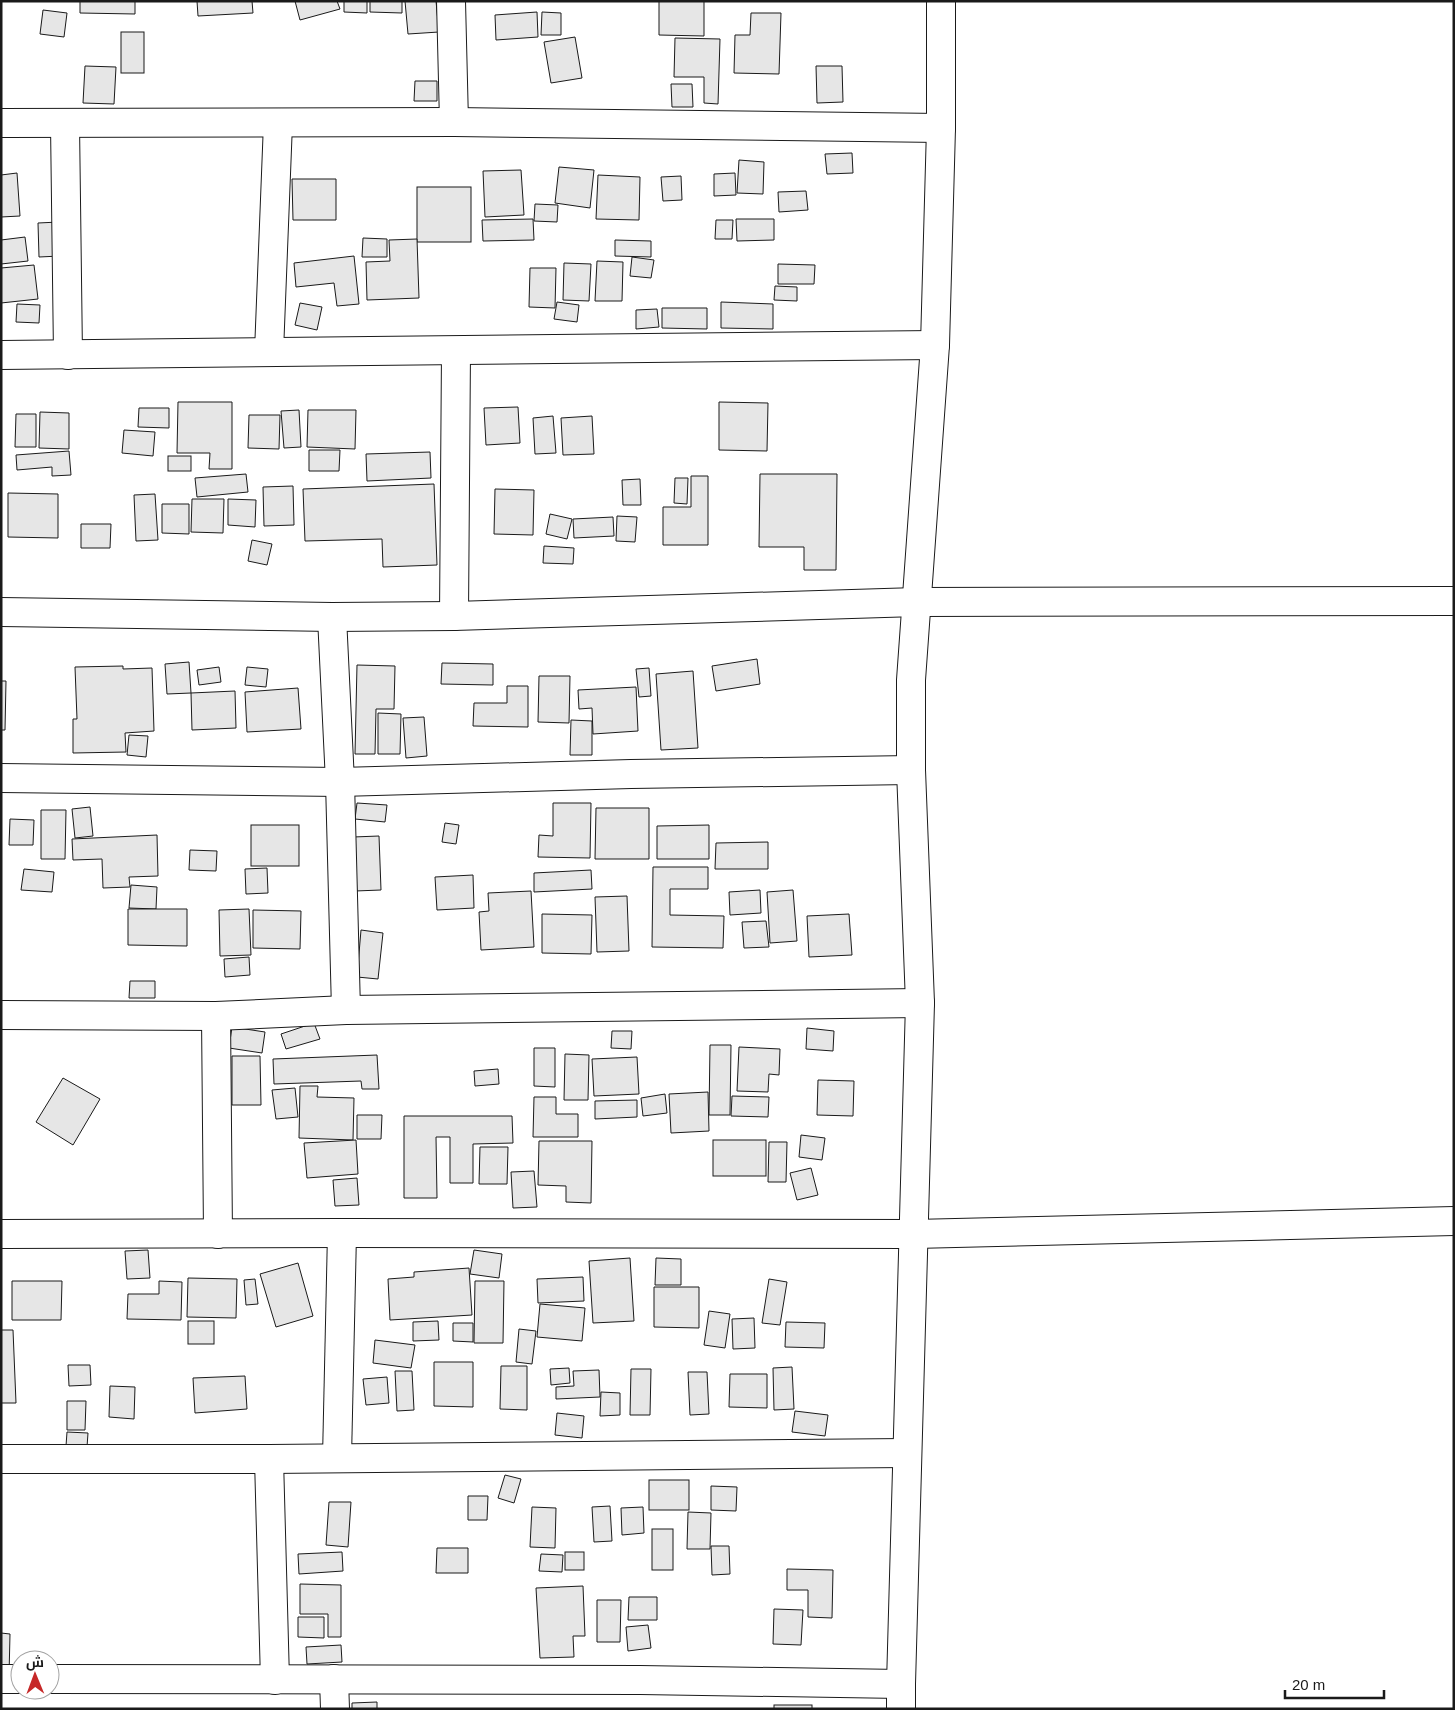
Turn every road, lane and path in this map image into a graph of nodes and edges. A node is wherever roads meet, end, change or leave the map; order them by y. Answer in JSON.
{"nodes":[{"id":1,"x":451,"y":1,"type":"edge"},
{"id":2,"x":941,"y":1,"type":"edge"},
{"id":3,"x":454,"y":122,"type":"junction"},
{"id":4,"x":278,"y":123,"type":"junction"},
{"id":5,"x":1,"y":124,"type":"edge"},
{"id":6,"x":65,"y":124,"type":"junction"},
{"id":7,"x":941,"y":128,"type":"junction"},
{"id":8,"x":935,"y":345,"type":"junction"},
{"id":9,"x":456,"y":351,"type":"junction"},
{"id":10,"x":268,"y":352,"type":"junction"},
{"id":11,"x":1,"y":355,"type":"edge"},
{"id":12,"x":68,"y":355,"type":"junction"},
{"id":13,"x":1454,"y":601,"type":"edge"},
{"id":14,"x":916,"y":602,"type":"junction"},
{"id":15,"x":1,"y":612,"type":"edge"},
{"id":16,"x":454,"y":616,"type":"junction"},
{"id":17,"x":332,"y":617,"type":"junction"},
{"id":18,"x":911,"y":770,"type":"junction"},
{"id":19,"x":1,"y":778,"type":"edge"},
{"id":20,"x":340,"y":782,"type":"junction"},
{"id":21,"x":920,"y":1004,"type":"junction"},
{"id":22,"x":346,"y":1010,"type":"junction"},
{"id":23,"x":1,"y":1015,"type":"edge"},
{"id":24,"x":216,"y":1016,"type":"junction"},
{"id":25,"x":1454,"y":1221,"type":"edge"},
{"id":26,"x":342,"y":1233,"type":"junction"},
{"id":27,"x":1,"y":1234,"type":"edge"},
{"id":28,"x":218,"y":1234,"type":"junction"},
{"id":29,"x":914,"y":1234,"type":"junction"},
{"id":30,"x":907,"y":1454,"type":"junction"},
{"id":31,"x":337,"y":1458,"type":"junction"},
{"id":32,"x":1,"y":1459,"type":"edge"},
{"id":33,"x":269,"y":1459,"type":"junction"},
{"id":34,"x":60,"y":1679,"type":"edge"},
{"id":35,"x":334,"y":1679,"type":"junction"},
{"id":36,"x":275,"y":1680,"type":"junction"},
{"id":37,"x":901,"y":1697,"type":"edge"},
{"id":38,"x":335,"y":1709,"type":"edge"}],
"edges":[{"from":1,"to":3,"type":"street"},
{"from":2,"to":7,"type":"street"},
{"from":3,"to":4,"type":"street"},
{"from":3,"to":7,"type":"street"},
{"from":4,"to":6,"type":"street"},
{"from":4,"to":10,"type":"street"},
{"from":5,"to":6,"type":"street"},
{"from":6,"to":12,"type":"street"},
{"from":7,"to":8,"type":"street"},
{"from":8,"to":9,"type":"street"},
{"from":8,"to":14,"type":"street"},
{"from":9,"to":10,"type":"street"},
{"from":9,"to":16,"type":"street"},
{"from":10,"to":12,"type":"street"},
{"from":11,"to":12,"type":"street"},
{"from":13,"to":14,"type":"street"},
{"from":14,"to":16,"type":"street"},
{"from":14,"to":18,"type":"street"},
{"from":15,"to":17,"type":"street"},
{"from":16,"to":17,"type":"street"},
{"from":17,"to":20,"type":"street"},
{"from":18,"to":20,"type":"street"},
{"from":18,"to":21,"type":"street"},
{"from":19,"to":20,"type":"street"},
{"from":20,"to":22,"type":"street"},
{"from":21,"to":22,"type":"street"},
{"from":21,"to":29,"type":"street"},
{"from":22,"to":24,"type":"street"},
{"from":23,"to":24,"type":"street"},
{"from":24,"to":28,"type":"street"},
{"from":25,"to":29,"type":"street"},
{"from":26,"to":28,"type":"street"},
{"from":26,"to":29,"type":"street"},
{"from":26,"to":31,"type":"street"},
{"from":27,"to":28,"type":"street"},
{"from":29,"to":30,"type":"street"},
{"from":30,"to":31,"type":"street"},
{"from":30,"to":37,"type":"street"},
{"from":31,"to":33,"type":"street"},
{"from":32,"to":33,"type":"street"},
{"from":33,"to":36,"type":"street"},
{"from":34,"to":36,"type":"street"},
{"from":35,"to":36,"type":"street"},
{"from":35,"to":37,"type":"street"},
{"from":35,"to":38,"type":"street"}]}
